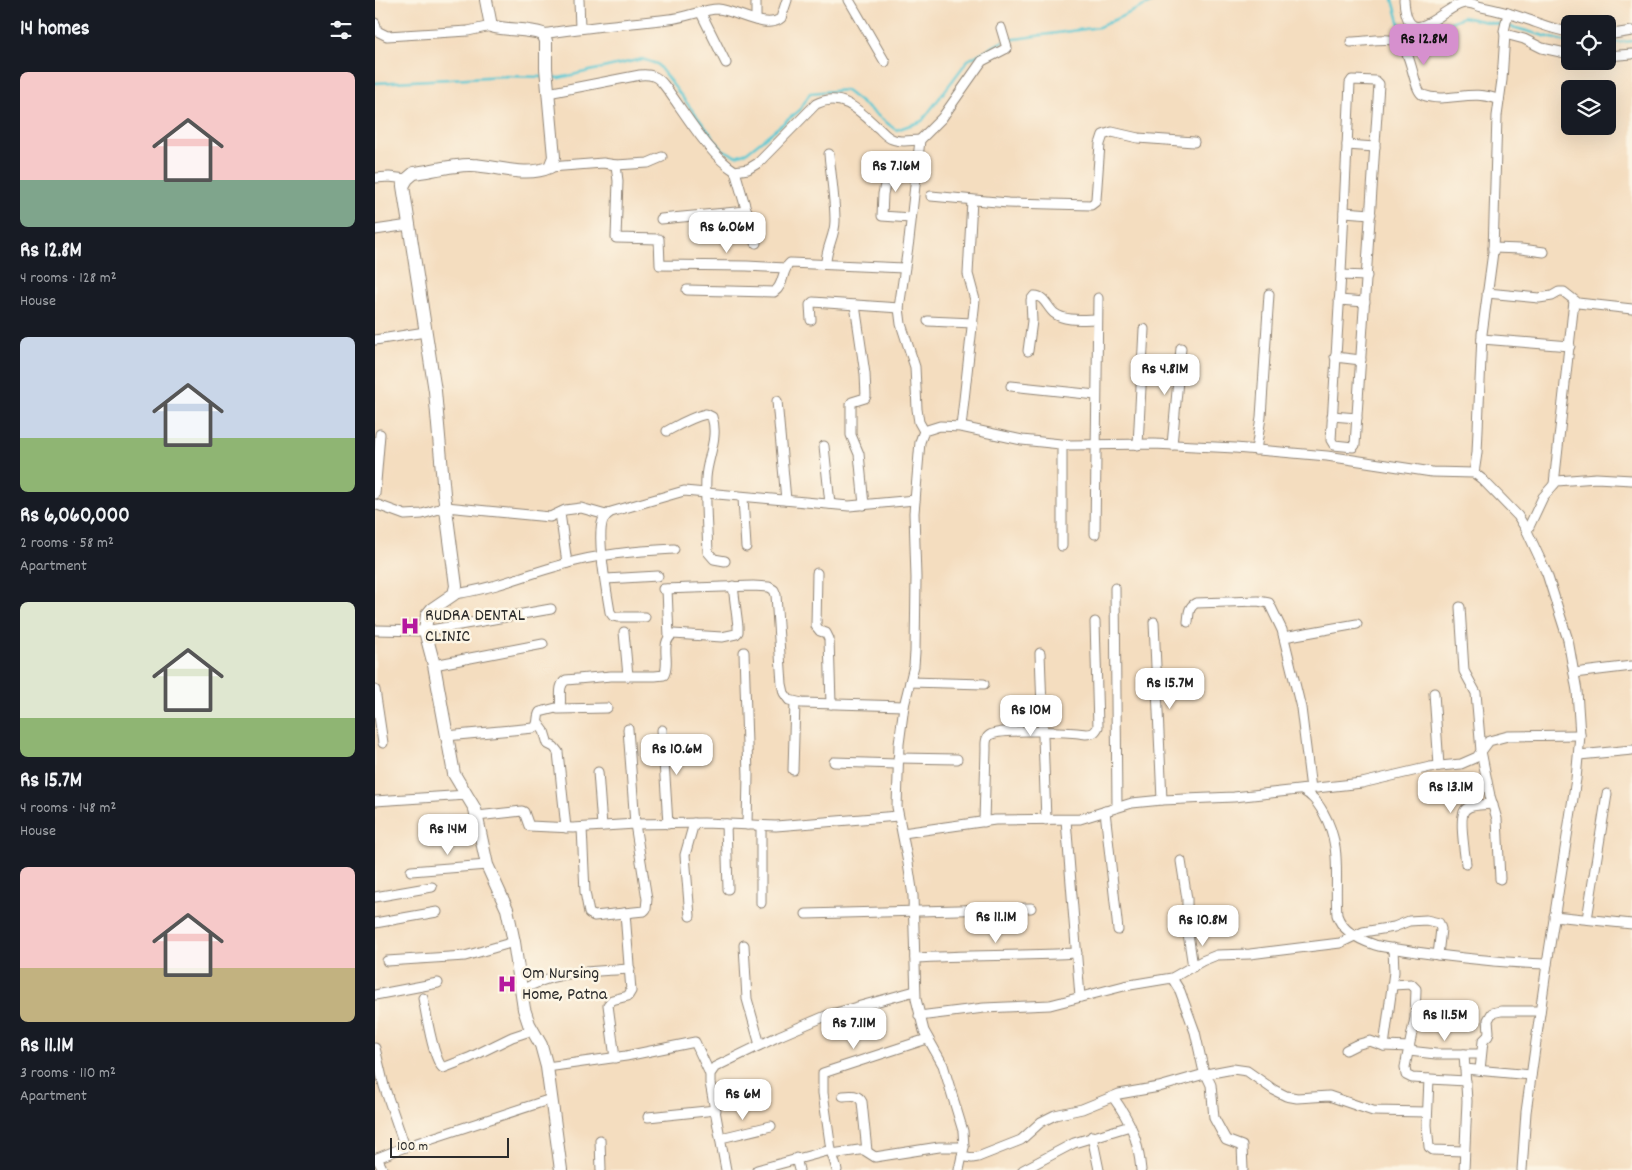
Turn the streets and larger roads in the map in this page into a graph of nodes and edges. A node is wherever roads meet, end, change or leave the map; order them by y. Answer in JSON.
{"nodes":[{"id":1,"x":487,"y":0,"type":"edge"},
{"id":2,"x":579,"y":0,"type":"edge"},
{"id":3,"x":756,"y":0,"type":"edge"},
{"id":4,"x":787,"y":0,"type":"edge"},
{"id":5,"x":849,"y":0,"type":"edge"},
{"id":6,"x":1404,"y":0,"type":"edge"},
{"id":7,"x":1471,"y":2,"type":"edge"},
{"id":8,"x":701,"y":13,"type":"junction"},
{"id":9,"x":1508,"y":15,"type":"junction"},
{"id":10,"x":756,"y":20,"type":"junction"},
{"id":11,"x":375,"y":23,"type":"edge"},
{"id":12,"x":491,"y":26,"type":"junction"},
{"id":13,"x":581,"y":28,"type":"junction"},
{"id":14,"x":1561,"y":30,"type":"edge"},
{"id":15,"x":1002,"y":31,"type":"dead end"},
{"id":16,"x":1632,"y":31,"type":"edge"},
{"id":17,"x":1504,"y":33,"type":"junction"},
{"id":18,"x":543,"y":34,"type":"junction"},
{"id":19,"x":1616,"y":34,"type":"edge"},
{"id":20,"x":1351,"y":42,"type":"dead end"},
{"id":21,"x":1561,"y":52,"type":"edge"},
{"id":22,"x":1632,"y":54,"type":"edge"},
{"id":23,"x":1616,"y":55,"type":"edge"},
{"id":24,"x":885,"y":62,"type":"dead end"},
{"id":25,"x":725,"y":63,"type":"dead end"},
{"id":26,"x":548,"y":91,"type":"junction"},
{"id":27,"x":1499,"y":100,"type":"junction"},
{"id":28,"x":920,"y":140,"type":"junction"},
{"id":29,"x":1194,"y":142,"type":"dead end"},
{"id":30,"x":1347,"y":145,"type":"junction"},
{"id":31,"x":1375,"y":148,"type":"junction"},
{"id":32,"x":829,"y":154,"type":"dead end"},
{"id":33,"x":662,"y":157,"type":"dead end"},
{"id":34,"x":890,"y":162,"type":"dead end"},
{"id":35,"x":616,"y":165,"type":"junction"},
{"id":36,"x":550,"y":167,"type":"junction"},
{"id":37,"x":735,"y":170,"type":"junction"},
{"id":38,"x":375,"y":178,"type":"edge"},
{"id":39,"x":407,"y":179,"type":"junction"},
{"id":40,"x":931,"y":196,"type":"dead end"},
{"id":41,"x":972,"y":200,"type":"junction"},
{"id":42,"x":747,"y":211,"type":"junction"},
{"id":43,"x":1344,"y":212,"type":"junction"},
{"id":44,"x":1371,"y":214,"type":"junction"},
{"id":45,"x":911,"y":218,"type":"junction"},
{"id":46,"x":661,"y":219,"type":"dead end"},
{"id":47,"x":409,"y":226,"type":"junction"},
{"id":48,"x":375,"y":230,"type":"edge"},
{"id":49,"x":756,"y":243,"type":"dead end"},
{"id":50,"x":1493,"y":248,"type":"junction"},
{"id":51,"x":1544,"y":252,"type":"dead end"},
{"id":52,"x":826,"y":263,"type":"junction"},
{"id":53,"x":786,"y":268,"type":"junction"},
{"id":54,"x":904,"y":268,"type":"junction"},
{"id":55,"x":1341,"y":275,"type":"junction"},
{"id":56,"x":1367,"y":276,"type":"junction"},
{"id":57,"x":687,"y":290,"type":"dead end"},
{"id":58,"x":1487,"y":293,"type":"junction"},
{"id":59,"x":1269,"y":294,"type":"dead end"},
{"id":60,"x":1098,"y":298,"type":"dead end"},
{"id":61,"x":1339,"y":300,"type":"junction"},
{"id":62,"x":1574,"y":301,"type":"junction"},
{"id":63,"x":1365,"y":302,"type":"junction"},
{"id":64,"x":855,"y":306,"type":"junction"},
{"id":65,"x":899,"y":308,"type":"junction"},
{"id":66,"x":1632,"y":309,"type":"edge"},
{"id":67,"x":1097,"y":319,"type":"junction"},
{"id":68,"x":811,"y":320,"type":"dead end"},
{"id":69,"x":928,"y":321,"type":"dead end"},
{"id":70,"x":973,"y":323,"type":"junction"},
{"id":71,"x":1144,"y":329,"type":"dead end"},
{"id":72,"x":425,"y":332,"type":"junction"},
{"id":73,"x":1482,"y":339,"type":"junction"},
{"id":74,"x":375,"y":340,"type":"edge"},
{"id":75,"x":1570,"y":346,"type":"junction"},
{"id":76,"x":1181,"y":348,"type":"dead end"},
{"id":77,"x":1028,"y":351,"type":"dead end"},
{"id":78,"x":1335,"y":357,"type":"junction"},
{"id":79,"x":1361,"y":360,"type":"junction"},
{"id":80,"x":1011,"y":386,"type":"dead end"},
{"id":81,"x":1096,"y":394,"type":"junction"},
{"id":82,"x":777,"y":401,"type":"dead end"},
{"id":83,"x":1332,"y":416,"type":"junction"},
{"id":84,"x":1357,"y":418,"type":"junction"},
{"id":85,"x":961,"y":427,"type":"junction"},
{"id":86,"x":924,"y":430,"type":"junction"},
{"id":87,"x":667,"y":431,"type":"dead end"},
{"id":88,"x":380,"y":434,"type":"dead end"},
{"id":89,"x":1062,"y":445,"type":"junction"},
{"id":90,"x":1138,"y":445,"type":"junction"},
{"id":91,"x":1172,"y":445,"type":"junction"},
{"id":92,"x":824,"y":446,"type":"dead end"},
{"id":93,"x":1095,"y":446,"type":"junction"},
{"id":94,"x":1342,"y":446,"type":"junction"},
{"id":95,"x":1256,"y":450,"type":"junction"},
{"id":96,"x":1341,"y":458,"type":"junction"},
{"id":97,"x":1474,"y":473,"type":"junction"},
{"id":98,"x":1632,"y":480,"type":"edge"},
{"id":99,"x":1554,"y":484,"type":"junction"},
{"id":100,"x":375,"y":494,"type":"edge"},
{"id":101,"x":706,"y":494,"type":"junction"},
{"id":102,"x":743,"y":498,"type":"junction"},
{"id":103,"x":786,"y":500,"type":"junction"},
{"id":104,"x":915,"y":500,"type":"junction"},
{"id":105,"x":375,"y":504,"type":"edge"},
{"id":106,"x":830,"y":504,"type":"junction"},
{"id":107,"x":864,"y":505,"type":"junction"},
{"id":108,"x":446,"y":507,"type":"junction"},
{"id":109,"x":560,"y":513,"type":"junction"},
{"id":110,"x":606,"y":515,"type":"junction"},
{"id":111,"x":1527,"y":531,"type":"junction"},
{"id":112,"x":1095,"y":534,"type":"dead end"},
{"id":113,"x":1062,"y":546,"type":"dead end"},
{"id":114,"x":746,"y":547,"type":"dead end"},
{"id":115,"x":675,"y":549,"type":"dead end"},
{"id":116,"x":602,"y":556,"type":"junction"},
{"id":117,"x":725,"y":561,"type":"dead end"},
{"id":118,"x":567,"y":563,"type":"junction"},
{"id":119,"x":817,"y":573,"type":"dead end"},
{"id":120,"x":658,"y":576,"type":"dead end"},
{"id":121,"x":605,"y":579,"type":"junction"},
{"id":122,"x":733,"y":586,"type":"junction"},
{"id":123,"x":1115,"y":588,"type":"dead end"},
{"id":124,"x":454,"y":594,"type":"junction"},
{"id":125,"x":1460,"y":607,"type":"dead end"},
{"id":126,"x":551,"y":609,"type":"dead end"},
{"id":127,"x":645,"y":617,"type":"dead end"},
{"id":128,"x":1095,"y":622,"type":"dead end"},
{"id":129,"x":1154,"y":622,"type":"dead end"},
{"id":130,"x":1188,"y":622,"type":"dead end"},
{"id":131,"x":1357,"y":624,"type":"dead end"},
{"id":132,"x":375,"y":630,"type":"edge"},
{"id":133,"x":425,"y":631,"type":"junction"},
{"id":134,"x":624,"y":632,"type":"dead end"},
{"id":135,"x":1284,"y":637,"type":"junction"},
{"id":136,"x":669,"y":638,"type":"junction"},
{"id":137,"x":543,"y":644,"type":"dead end"},
{"id":138,"x":745,"y":652,"type":"dead end"},
{"id":139,"x":1041,"y":653,"type":"dead end"},
{"id":140,"x":434,"y":665,"type":"junction"},
{"id":141,"x":1632,"y":666,"type":"edge"},
{"id":142,"x":1574,"y":673,"type":"junction"},
{"id":143,"x":629,"y":676,"type":"junction"},
{"id":144,"x":910,"y":682,"type":"junction"},
{"id":145,"x":984,"y":684,"type":"dead end"},
{"id":146,"x":375,"y":690,"type":"edge"},
{"id":147,"x":1434,"y":693,"type":"dead end"},
{"id":148,"x":795,"y":702,"type":"junction"},
{"id":149,"x":831,"y":704,"type":"junction"},
{"id":150,"x":904,"y":706,"type":"junction"},
{"id":151,"x":607,"y":708,"type":"dead end"},
{"id":152,"x":557,"y":709,"type":"junction"},
{"id":153,"x":538,"y":723,"type":"junction"},
{"id":154,"x":628,"y":729,"type":"dead end"},
{"id":155,"x":663,"y":730,"type":"dead end"},
{"id":156,"x":1043,"y":732,"type":"junction"},
{"id":157,"x":1580,"y":735,"type":"junction"},
{"id":158,"x":447,"y":736,"type":"junction"},
{"id":159,"x":383,"y":743,"type":"dead end"},
{"id":160,"x":1632,"y":750,"type":"edge"},
{"id":161,"x":1481,"y":751,"type":"junction"},
{"id":162,"x":1579,"y":755,"type":"junction"},
{"id":163,"x":957,"y":759,"type":"dead end"},
{"id":164,"x":898,"y":761,"type":"junction"},
{"id":165,"x":834,"y":762,"type":"dead end"},
{"id":166,"x":1439,"y":766,"type":"junction"},
{"id":167,"x":793,"y":770,"type":"dead end"},
{"id":168,"x":597,"y":772,"type":"dead end"},
{"id":169,"x":1306,"y":789,"type":"junction"},
{"id":170,"x":1607,"y":794,"type":"dead end"},
{"id":171,"x":467,"y":795,"type":"junction"},
{"id":172,"x":1162,"y":800,"type":"junction"},
{"id":173,"x":375,"y":801,"type":"edge"},
{"id":174,"x":1493,"y":804,"type":"junction"},
{"id":175,"x":1117,"y":807,"type":"junction"},
{"id":176,"x":1105,"y":811,"type":"junction"},
{"id":177,"x":477,"y":816,"type":"junction"},
{"id":178,"x":897,"y":816,"type":"junction"},
{"id":179,"x":1046,"y":820,"type":"junction"},
{"id":180,"x":1066,"y":820,"type":"junction"},
{"id":181,"x":984,"y":822,"type":"junction"},
{"id":182,"x":694,"y":823,"type":"junction"},
{"id":183,"x":635,"y":824,"type":"junction"},
{"id":184,"x":668,"y":824,"type":"junction"},
{"id":185,"x":726,"y":824,"type":"junction"},
{"id":186,"x":747,"y":825,"type":"junction"},
{"id":187,"x":602,"y":826,"type":"junction"},
{"id":188,"x":761,"y":826,"type":"junction"},
{"id":189,"x":566,"y":828,"type":"junction"},
{"id":190,"x":582,"y":828,"type":"junction"},
{"id":191,"x":903,"y":833,"type":"junction"},
{"id":192,"x":1181,"y":861,"type":"dead end"},
{"id":193,"x":1466,"y":864,"type":"dead end"},
{"id":194,"x":487,"y":865,"type":"junction"},
{"id":195,"x":411,"y":871,"type":"dead end"},
{"id":196,"x":1500,"y":879,"type":"dead end"},
{"id":197,"x":432,"y":887,"type":"dead end"},
{"id":198,"x":728,"y":889,"type":"dead end"},
{"id":199,"x":375,"y":897,"type":"edge"},
{"id":200,"x":761,"y":903,"type":"dead end"},
{"id":201,"x":1031,"y":908,"type":"dead end"},
{"id":202,"x":437,"y":912,"type":"dead end"},
{"id":203,"x":914,"y":912,"type":"junction"},
{"id":204,"x":625,"y":913,"type":"junction"},
{"id":205,"x":806,"y":914,"type":"dead end"},
{"id":206,"x":690,"y":916,"type":"dead end"},
{"id":207,"x":1554,"y":916,"type":"junction"},
{"id":208,"x":1587,"y":919,"type":"junction"},
{"id":209,"x":375,"y":923,"type":"edge"},
{"id":210,"x":1632,"y":924,"type":"edge"},
{"id":211,"x":1117,"y":930,"type":"dead end"},
{"id":212,"x":1355,"y":936,"type":"junction"},
{"id":213,"x":514,"y":942,"type":"junction"},
{"id":214,"x":744,"y":945,"type":"dead end"},
{"id":215,"x":1393,"y":948,"type":"junction"},
{"id":216,"x":1077,"y":953,"type":"junction"},
{"id":217,"x":1438,"y":955,"type":"junction"},
{"id":218,"x":915,"y":958,"type":"junction"},
{"id":219,"x":387,"y":961,"type":"dead end"},
{"id":220,"x":1547,"y":964,"type":"junction"},
{"id":221,"x":1193,"y":967,"type":"junction"},
{"id":222,"x":630,"y":969,"type":"junction"},
{"id":223,"x":1172,"y":978,"type":"junction"},
{"id":224,"x":438,"y":983,"type":"dead end"},
{"id":225,"x":1392,"y":984,"type":"junction"},
{"id":226,"x":521,"y":990,"type":"junction"},
{"id":227,"x":915,"y":991,"type":"junction"},
{"id":228,"x":375,"y":995,"type":"edge"},
{"id":229,"x":1081,"y":997,"type":"junction"},
{"id":230,"x":423,"y":998,"type":"dead end"},
{"id":231,"x":1540,"y":1011,"type":"junction"},
{"id":232,"x":919,"y":1016,"type":"junction"},
{"id":233,"x":533,"y":1030,"type":"junction"},
{"id":234,"x":927,"y":1039,"type":"junction"},
{"id":235,"x":760,"y":1045,"type":"junction"},
{"id":236,"x":1384,"y":1046,"type":"junction"},
{"id":237,"x":375,"y":1048,"type":"edge"},
{"id":238,"x":1409,"y":1049,"type":"junction"},
{"id":239,"x":1346,"y":1050,"type":"dead end"},
{"id":240,"x":1464,"y":1054,"type":"junction"},
{"id":241,"x":1481,"y":1054,"type":"junction"},
{"id":242,"x":615,"y":1058,"type":"junction"},
{"id":243,"x":547,"y":1067,"type":"junction"},
{"id":244,"x":1465,"y":1069,"type":"junction"},
{"id":245,"x":1480,"y":1070,"type":"junction"},
{"id":246,"x":710,"y":1074,"type":"junction"},
{"id":247,"x":1205,"y":1074,"type":"junction"},
{"id":248,"x":1531,"y":1075,"type":"junction"},
{"id":249,"x":1429,"y":1079,"type":"junction"},
{"id":250,"x":1466,"y":1081,"type":"junction"},
{"id":251,"x":843,"y":1096,"type":"dead end"},
{"id":252,"x":1113,"y":1096,"type":"junction"},
{"id":253,"x":551,"y":1099,"type":"junction"},
{"id":254,"x":716,"y":1110,"type":"junction"},
{"id":255,"x":1427,"y":1112,"type":"junction"},
{"id":256,"x":648,"y":1117,"type":"dead end"},
{"id":257,"x":771,"y":1126,"type":"dead end"},
{"id":258,"x":1130,"y":1126,"type":"junction"},
{"id":259,"x":1092,"y":1136,"type":"junction"},
{"id":260,"x":721,"y":1138,"type":"junction"},
{"id":261,"x":600,"y":1140,"type":"dead end"},
{"id":262,"x":405,"y":1147,"type":"junction"},
{"id":263,"x":1465,"y":1151,"type":"junction"},
{"id":264,"x":832,"y":1152,"type":"junction"},
{"id":265,"x":867,"y":1152,"type":"junction"},
{"id":266,"x":963,"y":1152,"type":"junction"},
{"id":267,"x":376,"y":1158,"type":"edge"},
{"id":268,"x":796,"y":1158,"type":"junction"},
{"id":269,"x":383,"y":1170,"type":"edge"},
{"id":270,"x":561,"y":1170,"type":"edge"},
{"id":271,"x":601,"y":1170,"type":"edge"},
{"id":272,"x":726,"y":1170,"type":"edge"},
{"id":273,"x":757,"y":1170,"type":"edge"},
{"id":274,"x":799,"y":1170,"type":"edge"},
{"id":275,"x":837,"y":1170,"type":"edge"},
{"id":276,"x":959,"y":1170,"type":"edge"},
{"id":277,"x":1023,"y":1170,"type":"edge"},
{"id":278,"x":1099,"y":1170,"type":"edge"},
{"id":279,"x":1141,"y":1170,"type":"edge"},
{"id":280,"x":1243,"y":1170,"type":"edge"},
{"id":281,"x":1464,"y":1170,"type":"edge"},
{"id":282,"x":1522,"y":1170,"type":"edge"}],
"edges":[{"from":1,"to":12,"type":"street"},
{"from":2,"to":13,"type":"street"},
{"from":3,"to":10,"type":"street"},
{"from":4,"to":10,"type":"street"},
{"from":5,"to":24,"type":"street"},
{"from":6,"to":7,"type":"street"},
{"from":7,"to":9,"type":"street"},
{"from":8,"to":10,"type":"street"},
{"from":8,"to":13,"type":"street"},
{"from":8,"to":25,"type":"street"},
{"from":9,"to":14,"type":"street"},
{"from":9,"to":17,"type":"street"},
{"from":11,"to":12,"type":"street"},
{"from":12,"to":18,"type":"street"},
{"from":13,"to":18,"type":"street"},
{"from":15,"to":28,"type":"street"},
{"from":16,"to":19,"type":"street"},
{"from":17,"to":21,"type":"street"},
{"from":17,"to":27,"type":"street"},
{"from":18,"to":26,"type":"street"},
{"from":20,"to":27,"type":"street"},
{"from":22,"to":23,"type":"street"},
{"from":26,"to":36,"type":"street"},
{"from":26,"to":37,"type":"street"},
{"from":27,"to":50,"type":"street"},
{"from":28,"to":37,"type":"street"},
{"from":28,"to":45,"type":"street"},
{"from":29,"to":41,"type":"street"},
{"from":30,"to":31,"type":"street"},
{"from":30,"to":31,"type":"street"},
{"from":30,"to":43,"type":"street"},
{"from":31,"to":44,"type":"street"},
{"from":32,"to":52,"type":"street"},
{"from":33,"to":35,"type":"street"},
{"from":34,"to":45,"type":"street"},
{"from":35,"to":36,"type":"street"},
{"from":35,"to":53,"type":"street"},
{"from":36,"to":39,"type":"street"},
{"from":37,"to":42,"type":"street"},
{"from":38,"to":39,"type":"street"},
{"from":39,"to":47,"type":"street"},
{"from":40,"to":41,"type":"street"},
{"from":41,"to":70,"type":"street"},
{"from":42,"to":46,"type":"street"},
{"from":42,"to":49,"type":"street"},
{"from":43,"to":44,"type":"street"},
{"from":43,"to":55,"type":"street"},
{"from":44,"to":56,"type":"street"},
{"from":45,"to":54,"type":"street"},
{"from":47,"to":48,"type":"street"},
{"from":47,"to":72,"type":"street"},
{"from":50,"to":51,"type":"street"},
{"from":50,"to":58,"type":"street"},
{"from":52,"to":53,"type":"street"},
{"from":52,"to":54,"type":"street"},
{"from":53,"to":57,"type":"street"},
{"from":54,"to":65,"type":"street"},
{"from":55,"to":56,"type":"street"},
{"from":55,"to":61,"type":"street"},
{"from":56,"to":63,"type":"street"},
{"from":58,"to":62,"type":"street"},
{"from":58,"to":73,"type":"street"},
{"from":59,"to":95,"type":"street"},
{"from":60,"to":67,"type":"street"},
{"from":61,"to":63,"type":"street"},
{"from":61,"to":78,"type":"street"},
{"from":62,"to":66,"type":"street"},
{"from":62,"to":75,"type":"street"},
{"from":63,"to":79,"type":"street"},
{"from":64,"to":65,"type":"street"},
{"from":64,"to":68,"type":"street"},
{"from":64,"to":107,"type":"street"},
{"from":65,"to":86,"type":"street"},
{"from":67,"to":77,"type":"street"},
{"from":67,"to":81,"type":"street"},
{"from":69,"to":70,"type":"street"},
{"from":70,"to":85,"type":"street"},
{"from":71,"to":90,"type":"street"},
{"from":72,"to":74,"type":"street"},
{"from":72,"to":108,"type":"street"},
{"from":73,"to":75,"type":"street"},
{"from":73,"to":97,"type":"street"},
{"from":75,"to":99,"type":"street"},
{"from":76,"to":91,"type":"street"},
{"from":78,"to":79,"type":"street"},
{"from":78,"to":83,"type":"street"},
{"from":79,"to":84,"type":"street"},
{"from":80,"to":81,"type":"street"},
{"from":81,"to":93,"type":"street"},
{"from":82,"to":103,"type":"street"},
{"from":83,"to":84,"type":"street"},
{"from":83,"to":94,"type":"street"},
{"from":84,"to":94,"type":"street"},
{"from":85,"to":86,"type":"street"},
{"from":85,"to":89,"type":"street"},
{"from":86,"to":104,"type":"street"},
{"from":87,"to":101,"type":"street"},
{"from":88,"to":100,"type":"street"},
{"from":89,"to":93,"type":"street"},
{"from":89,"to":113,"type":"street"},
{"from":90,"to":91,"type":"street"},
{"from":90,"to":93,"type":"street"},
{"from":91,"to":95,"type":"street"},
{"from":92,"to":106,"type":"street"},
{"from":93,"to":112,"type":"street"},
{"from":94,"to":96,"type":"street"},
{"from":95,"to":96,"type":"street"},
{"from":96,"to":97,"type":"street"},
{"from":97,"to":111,"type":"street"},
{"from":98,"to":99,"type":"street"},
{"from":99,"to":111,"type":"street"},
{"from":101,"to":102,"type":"street"},
{"from":101,"to":110,"type":"street"},
{"from":101,"to":117,"type":"street"},
{"from":102,"to":103,"type":"street"},
{"from":102,"to":114,"type":"street"},
{"from":103,"to":106,"type":"street"},
{"from":104,"to":107,"type":"street"},
{"from":104,"to":144,"type":"street"},
{"from":105,"to":108,"type":"street"},
{"from":106,"to":107,"type":"street"},
{"from":108,"to":109,"type":"street"},
{"from":108,"to":124,"type":"street"},
{"from":109,"to":110,"type":"street"},
{"from":109,"to":118,"type":"street"},
{"from":110,"to":116,"type":"street"},
{"from":111,"to":142,"type":"street"},
{"from":115,"to":116,"type":"street"},
{"from":116,"to":118,"type":"street"},
{"from":116,"to":121,"type":"street"},
{"from":118,"to":124,"type":"street"},
{"from":119,"to":149,"type":"street"},
{"from":120,"to":121,"type":"street"},
{"from":121,"to":127,"type":"street"},
{"from":122,"to":136,"type":"street"},
{"from":122,"to":136,"type":"street"},
{"from":122,"to":148,"type":"street"},
{"from":123,"to":175,"type":"street"},
{"from":124,"to":133,"type":"street"},
{"from":125,"to":161,"type":"street"},
{"from":126,"to":133,"type":"street"},
{"from":128,"to":156,"type":"street"},
{"from":129,"to":172,"type":"street"},
{"from":130,"to":135,"type":"street"},
{"from":131,"to":135,"type":"street"},
{"from":132,"to":133,"type":"street"},
{"from":133,"to":140,"type":"street"},
{"from":134,"to":143,"type":"street"},
{"from":135,"to":169,"type":"street"},
{"from":136,"to":143,"type":"street"},
{"from":137,"to":140,"type":"street"},
{"from":138,"to":186,"type":"street"},
{"from":139,"to":156,"type":"street"},
{"from":140,"to":158,"type":"street"},
{"from":141,"to":142,"type":"street"},
{"from":142,"to":157,"type":"street"},
{"from":143,"to":152,"type":"street"},
{"from":144,"to":145,"type":"street"},
{"from":144,"to":150,"type":"street"},
{"from":146,"to":159,"type":"street"},
{"from":147,"to":166,"type":"street"},
{"from":148,"to":149,"type":"street"},
{"from":148,"to":167,"type":"street"},
{"from":149,"to":150,"type":"street"},
{"from":150,"to":164,"type":"street"},
{"from":151,"to":152,"type":"street"},
{"from":152,"to":153,"type":"street"},
{"from":153,"to":158,"type":"street"},
{"from":153,"to":189,"type":"street"},
{"from":154,"to":183,"type":"street"},
{"from":155,"to":184,"type":"street"},
{"from":156,"to":179,"type":"street"},
{"from":156,"to":181,"type":"street"},
{"from":157,"to":161,"type":"street"},
{"from":157,"to":162,"type":"street"},
{"from":158,"to":171,"type":"street"},
{"from":160,"to":162,"type":"street"},
{"from":161,"to":166,"type":"street"},
{"from":161,"to":174,"type":"street"},
{"from":162,"to":207,"type":"street"},
{"from":163,"to":164,"type":"street"},
{"from":164,"to":165,"type":"street"},
{"from":164,"to":178,"type":"street"},
{"from":166,"to":169,"type":"street"},
{"from":168,"to":187,"type":"street"},
{"from":169,"to":172,"type":"street"},
{"from":169,"to":212,"type":"street"},
{"from":170,"to":208,"type":"street"},
{"from":171,"to":173,"type":"street"},
{"from":171,"to":177,"type":"street"},
{"from":172,"to":175,"type":"street"},
{"from":174,"to":193,"type":"street"},
{"from":174,"to":196,"type":"street"},
{"from":175,"to":176,"type":"street"},
{"from":176,"to":180,"type":"street"},
{"from":176,"to":211,"type":"street"},
{"from":177,"to":189,"type":"street"},
{"from":177,"to":194,"type":"street"},
{"from":178,"to":188,"type":"street"},
{"from":178,"to":191,"type":"street"},
{"from":179,"to":180,"type":"street"},
{"from":179,"to":181,"type":"street"},
{"from":180,"to":216,"type":"street"},
{"from":181,"to":191,"type":"street"},
{"from":182,"to":184,"type":"street"},
{"from":182,"to":185,"type":"street"},
{"from":182,"to":206,"type":"street"},
{"from":183,"to":184,"type":"street"},
{"from":183,"to":187,"type":"street"},
{"from":183,"to":204,"type":"street"},
{"from":185,"to":186,"type":"street"},
{"from":185,"to":198,"type":"street"},
{"from":186,"to":188,"type":"street"},
{"from":187,"to":190,"type":"street"},
{"from":188,"to":200,"type":"street"},
{"from":189,"to":190,"type":"street"},
{"from":190,"to":204,"type":"street"},
{"from":191,"to":203,"type":"street"},
{"from":192,"to":221,"type":"street"},
{"from":194,"to":195,"type":"street"},
{"from":194,"to":213,"type":"street"},
{"from":197,"to":199,"type":"street"},
{"from":201,"to":203,"type":"street"},
{"from":202,"to":209,"type":"street"},
{"from":203,"to":205,"type":"street"},
{"from":203,"to":218,"type":"street"},
{"from":204,"to":222,"type":"street"},
{"from":207,"to":208,"type":"street"},
{"from":207,"to":220,"type":"street"},
{"from":208,"to":210,"type":"street"},
{"from":212,"to":215,"type":"street"},
{"from":212,"to":217,"type":"street"},
{"from":212,"to":221,"type":"street"},
{"from":213,"to":219,"type":"street"},
{"from":213,"to":226,"type":"street"},
{"from":214,"to":235,"type":"street"},
{"from":215,"to":217,"type":"street"},
{"from":215,"to":225,"type":"street"},
{"from":216,"to":218,"type":"street"},
{"from":216,"to":229,"type":"street"},
{"from":217,"to":220,"type":"street"},
{"from":218,"to":227,"type":"street"},
{"from":220,"to":231,"type":"street"},
{"from":221,"to":223,"type":"street"},
{"from":222,"to":226,"type":"street"},
{"from":222,"to":242,"type":"street"},
{"from":223,"to":229,"type":"street"},
{"from":223,"to":247,"type":"street"},
{"from":224,"to":228,"type":"street"},
{"from":225,"to":236,"type":"street"},
{"from":225,"to":238,"type":"street"},
{"from":226,"to":233,"type":"street"},
{"from":227,"to":232,"type":"street"},
{"from":227,"to":235,"type":"street"},
{"from":229,"to":232,"type":"street"},
{"from":230,"to":233,"type":"street"},
{"from":231,"to":241,"type":"street"},
{"from":231,"to":248,"type":"street"},
{"from":232,"to":234,"type":"street"},
{"from":233,"to":243,"type":"street"},
{"from":234,"to":264,"type":"street"},
{"from":234,"to":266,"type":"street"},
{"from":235,"to":246,"type":"street"},
{"from":236,"to":238,"type":"street"},
{"from":236,"to":239,"type":"street"},
{"from":237,"to":262,"type":"street"},
{"from":238,"to":240,"type":"street"},
{"from":238,"to":249,"type":"street"},
{"from":240,"to":241,"type":"street"},
{"from":240,"to":244,"type":"street"},
{"from":241,"to":245,"type":"street"},
{"from":242,"to":243,"type":"street"},
{"from":242,"to":246,"type":"street"},
{"from":243,"to":253,"type":"street"},
{"from":244,"to":245,"type":"street"},
{"from":244,"to":250,"type":"street"},
{"from":245,"to":248,"type":"street"},
{"from":246,"to":254,"type":"street"},
{"from":247,"to":252,"type":"street"},
{"from":247,"to":255,"type":"street"},
{"from":247,"to":280,"type":"street"},
{"from":248,"to":282,"type":"street"},
{"from":249,"to":250,"type":"street"},
{"from":249,"to":255,"type":"street"},
{"from":250,"to":263,"type":"street"},
{"from":251,"to":265,"type":"street"},
{"from":252,"to":258,"type":"street"},
{"from":252,"to":266,"type":"street"},
{"from":253,"to":262,"type":"street"},
{"from":253,"to":270,"type":"street"},
{"from":254,"to":256,"type":"street"},
{"from":254,"to":260,"type":"street"},
{"from":255,"to":263,"type":"street"},
{"from":257,"to":260,"type":"street"},
{"from":258,"to":259,"type":"street"},
{"from":258,"to":279,"type":"street"},
{"from":259,"to":277,"type":"street"},
{"from":259,"to":278,"type":"street"},
{"from":260,"to":272,"type":"street"},
{"from":261,"to":271,"type":"street"},
{"from":262,"to":267,"type":"street"},
{"from":263,"to":281,"type":"street"},
{"from":264,"to":265,"type":"street"},
{"from":264,"to":268,"type":"street"},
{"from":264,"to":275,"type":"street"},
{"from":265,"to":266,"type":"street"},
{"from":266,"to":276,"type":"street"},
{"from":267,"to":269,"type":"street"},
{"from":268,"to":273,"type":"street"},
{"from":268,"to":274,"type":"street"}]}
